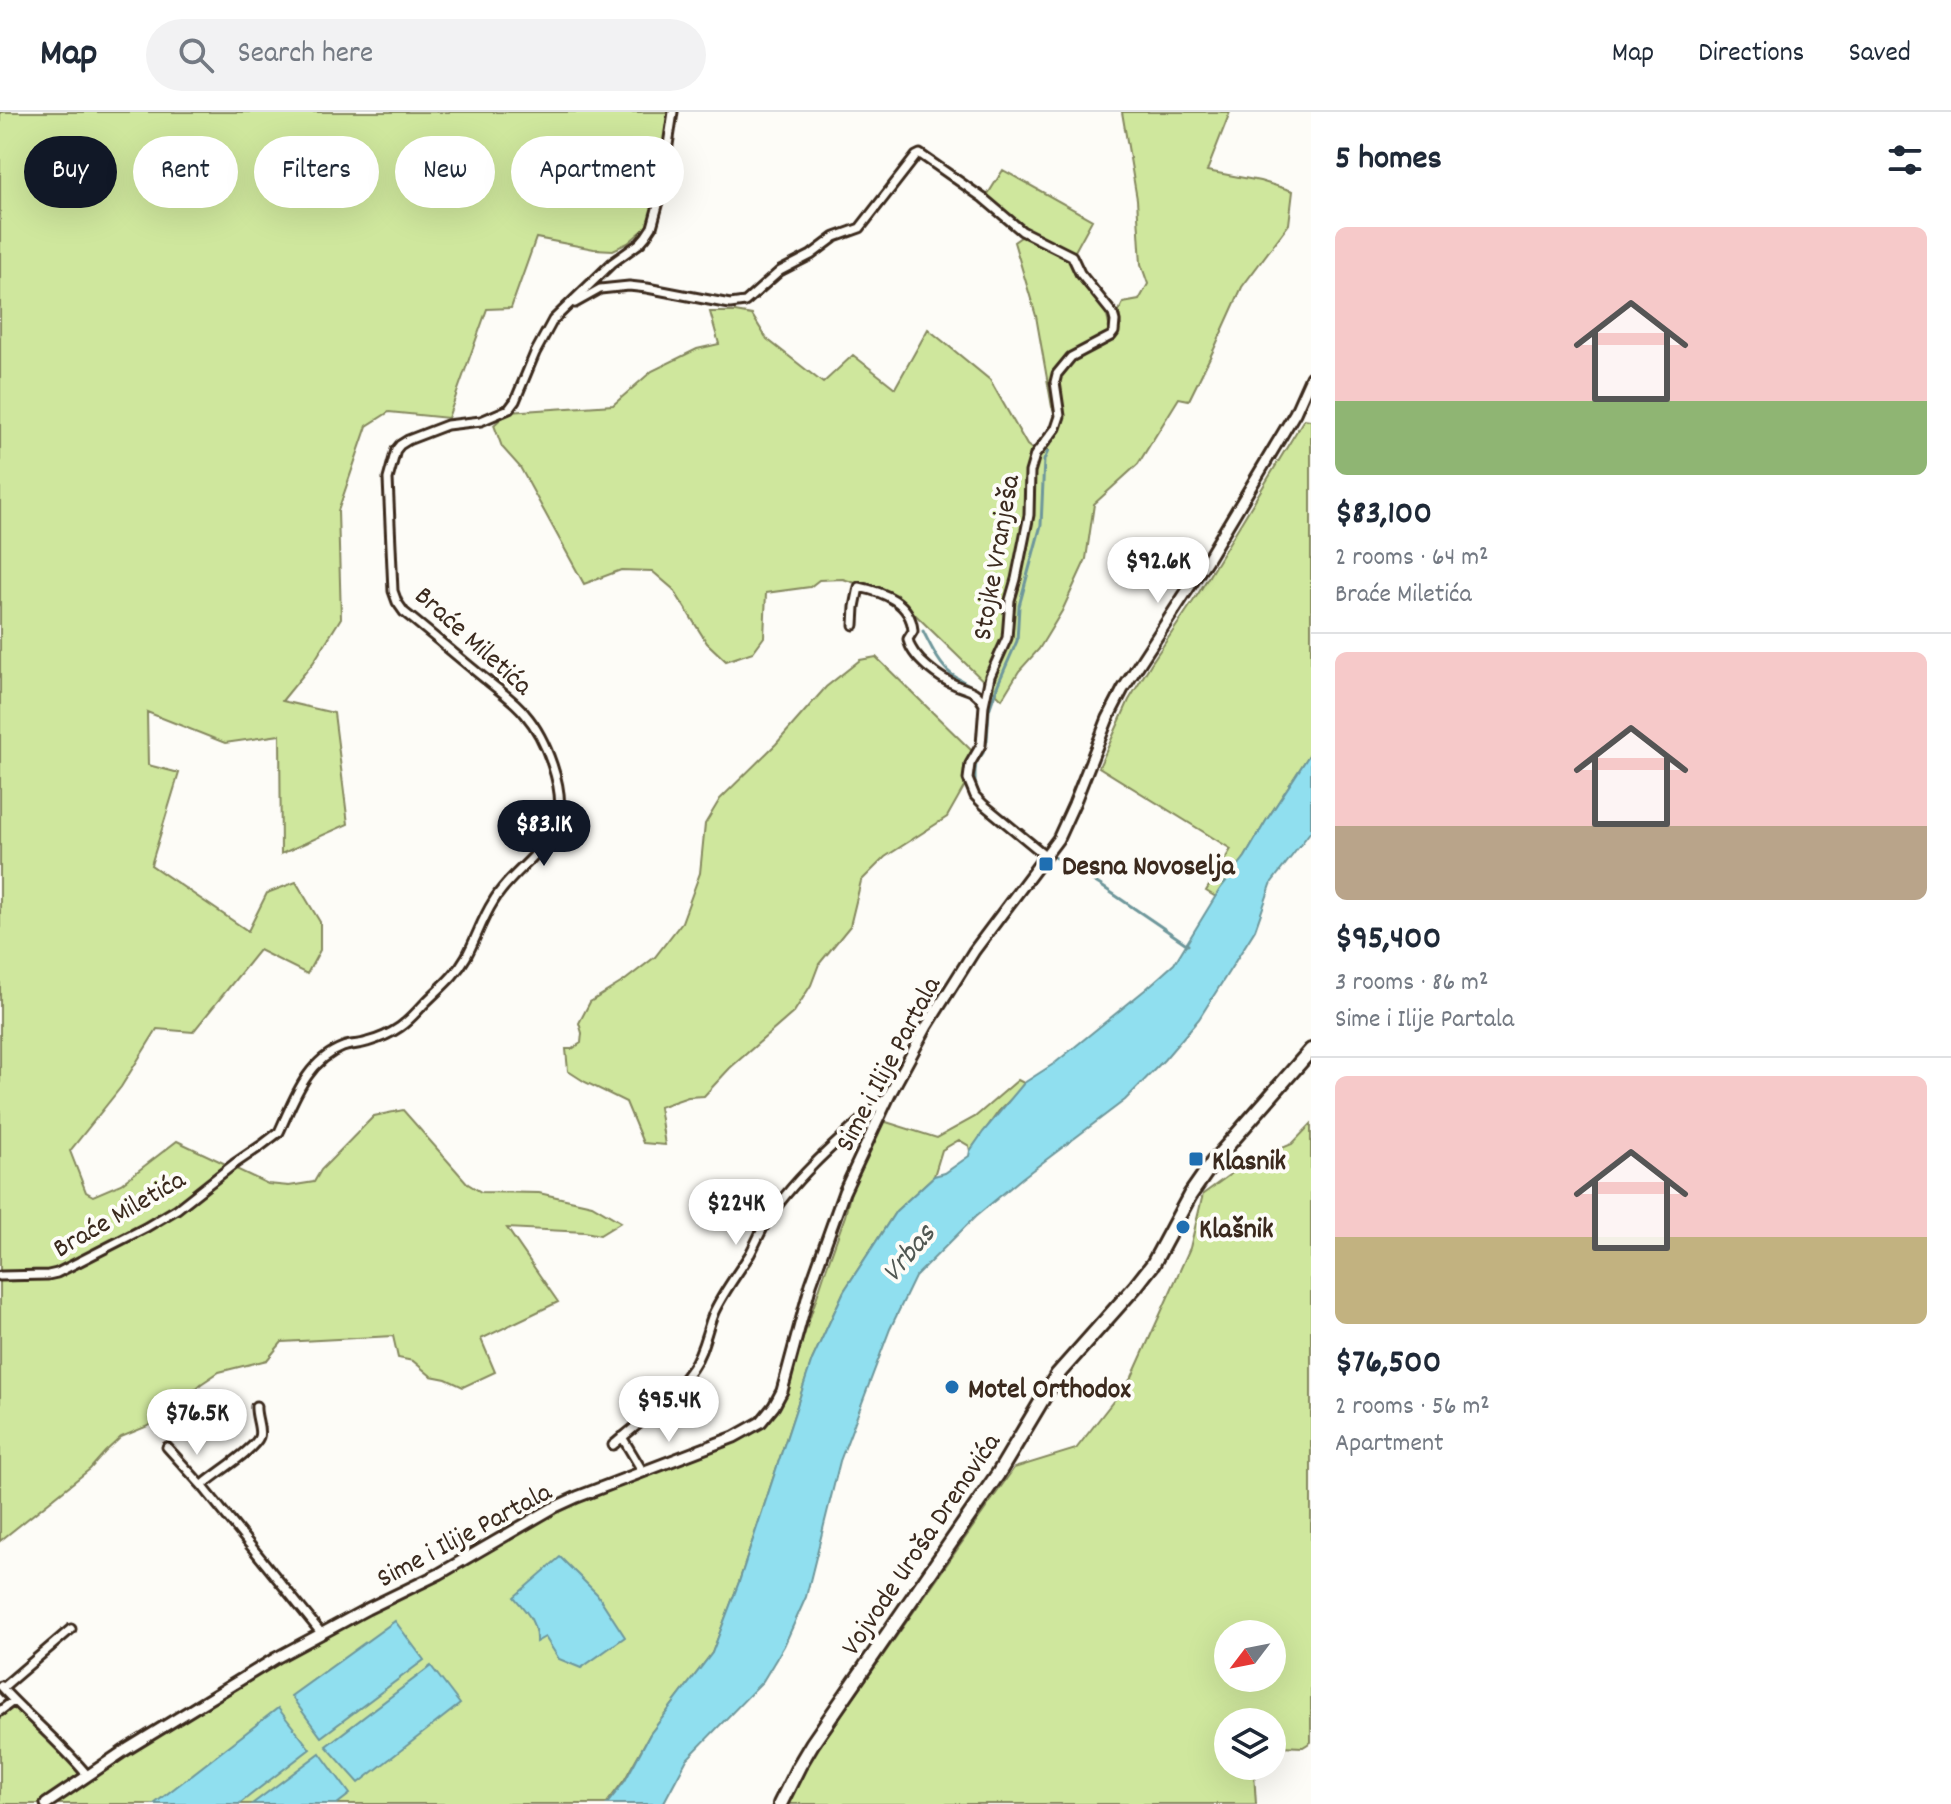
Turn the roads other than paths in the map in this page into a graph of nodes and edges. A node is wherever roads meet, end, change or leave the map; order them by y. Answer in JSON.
{"nodes":[{"id":1,"x":673,"y":112,"type":"edge"},
{"id":2,"x":566,"y":309,"type":"junction"},
{"id":3,"x":1311,"y":377,"type":"edge"},
{"id":4,"x":854,"y":625,"type":"dead end"},
{"id":5,"x":984,"y":705,"type":"junction"},
{"id":6,"x":1046,"y":856,"type":"junction"},
{"id":7,"x":1311,"y":1050,"type":"edge"},
{"id":8,"x":890,"y":1094,"type":"junction"},
{"id":9,"x":0,"y":1276,"type":"edge"},
{"id":10,"x":256,"y":1406,"type":"dead end"},
{"id":11,"x":622,"y":1437,"type":"junction"},
{"id":12,"x":613,"y":1445,"type":"dead end"},
{"id":13,"x":167,"y":1447,"type":"dead end"},
{"id":14,"x":643,"y":1472,"type":"junction"},
{"id":15,"x":204,"y":1488,"type":"junction"},
{"id":16,"x":71,"y":1629,"type":"dead end"},
{"id":17,"x":322,"y":1634,"type":"junction"},
{"id":18,"x":1,"y":1687,"type":"edge"},
{"id":19,"x":13,"y":1701,"type":"junction"},
{"id":20,"x":0,"y":1711,"type":"edge"},
{"id":21,"x":87,"y":1775,"type":"junction"},
{"id":22,"x":46,"y":1804,"type":"edge"},
{"id":23,"x":780,"y":1804,"type":"edge"}],
"edges":[{"from":1,"to":2,"type":"street"},
{"from":2,"to":5,"type":"street","name":"Stojke Vranješa"},
{"from":2,"to":9,"type":"street","name":"Braće Miletića"},
{"from":3,"to":6,"type":"street","name":"Sime i Ilije Partala"},
{"from":4,"to":5,"type":"street"},
{"from":5,"to":6,"type":"street","name":"Stojke Vranješa"},
{"from":6,"to":8,"type":"street","name":"Sime i Ilije Partala"},
{"from":7,"to":23,"type":"main road","name":"Vojvode Uroša Drenovića"},
{"from":8,"to":11,"type":"street"},
{"from":8,"to":14,"type":"street","name":"Sime i Ilije Partala"},
{"from":10,"to":15,"type":"street"},
{"from":11,"to":12,"type":"street"},
{"from":11,"to":14,"type":"street"},
{"from":13,"to":15,"type":"street"},
{"from":14,"to":17,"type":"street","name":"Sime i Ilije Partala"},
{"from":15,"to":17,"type":"street"},
{"from":16,"to":18,"type":"street"},
{"from":17,"to":21,"type":"street","name":"Sime i Ilije Partala"},
{"from":18,"to":19,"type":"street"},
{"from":19,"to":20,"type":"street"},
{"from":19,"to":21,"type":"street"},
{"from":21,"to":22,"type":"street","name":"Sime i Ilije Partala"}]}
